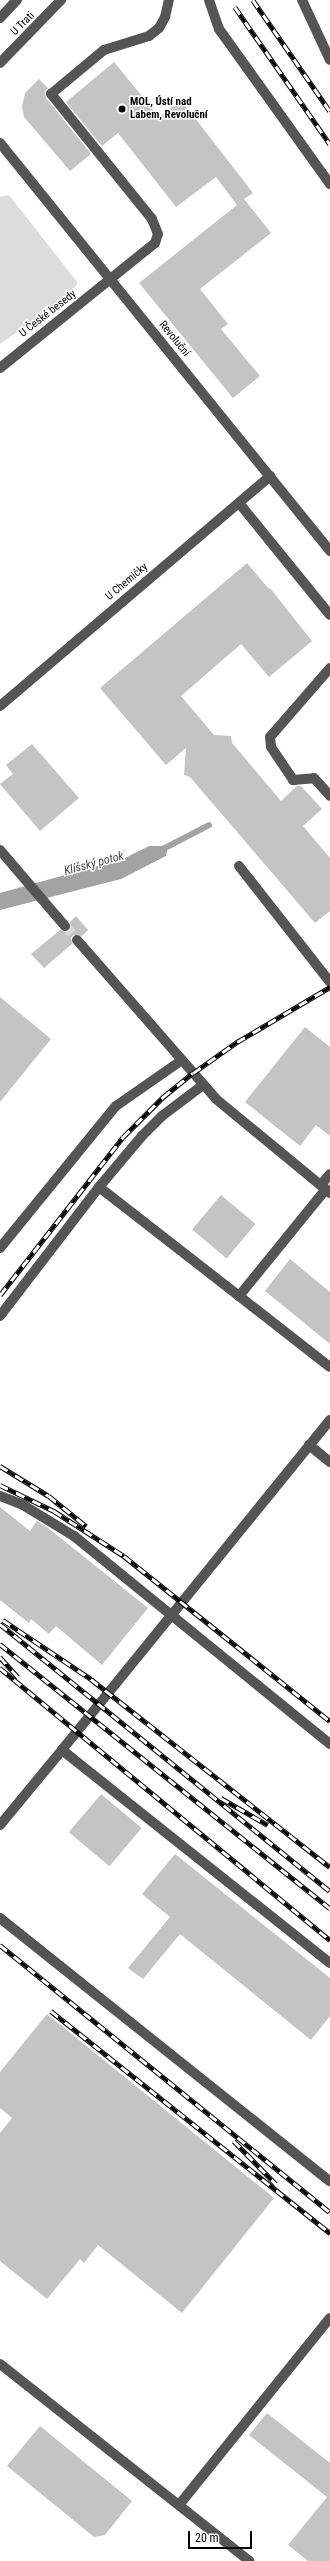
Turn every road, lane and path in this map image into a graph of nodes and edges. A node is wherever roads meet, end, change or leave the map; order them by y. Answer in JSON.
{"nodes":[{"id":1,"x":17,"y":0,"type":"edge"},
{"id":2,"x":61,"y":0,"type":"edge"},
{"id":3,"x":169,"y":0,"type":"edge"},
{"id":4,"x":210,"y":0,"type":"edge"},
{"id":5,"x":302,"y":0,"type":"edge"},
{"id":6,"x":0,"y":18,"type":"edge"},
{"id":7,"x":330,"y":60,"type":"edge"},
{"id":8,"x":0,"y":63,"type":"edge"},
{"id":9,"x":0,"y":143,"type":"edge"},
{"id":10,"x":330,"y":184,"type":"edge"},
{"id":11,"x":111,"y":280,"type":"junction"},
{"id":12,"x":0,"y":368,"type":"edge"},
{"id":13,"x":270,"y":476,"type":"junction"},
{"id":14,"x":239,"y":503,"type":"junction"},
{"id":15,"x":330,"y":551,"type":"edge"},
{"id":16,"x":330,"y":616,"type":"edge"},
{"id":17,"x":330,"y":668,"type":"edge"},
{"id":18,"x":0,"y":706,"type":"edge"},
{"id":19,"x":330,"y":796,"type":"edge"},
{"id":20,"x":0,"y":850,"type":"edge"},
{"id":21,"x":239,"y":866,"type":"dead end"},
{"id":22,"x":65,"y":926,"type":"tunnel mouth"},
{"id":23,"x":77,"y":940,"type":"tunnel mouth"},
{"id":24,"x":330,"y":982,"type":"edge"},
{"id":25,"x":182,"y":1060,"type":"junction"},
{"id":26,"x":203,"y":1086,"type":"junction"},
{"id":27,"x":330,"y":1174,"type":"edge"},
{"id":28,"x":99,"y":1187,"type":"junction"},
{"id":29,"x":326,"y":1189,"type":"edge"},
{"id":30,"x":0,"y":1248,"type":"edge"},
{"id":31,"x":239,"y":1296,"type":"junction"},
{"id":32,"x":0,"y":1316,"type":"edge"},
{"id":33,"x":330,"y":1367,"type":"edge"},
{"id":34,"x":330,"y":1420,"type":"edge"},
{"id":35,"x":309,"y":1446,"type":"junction"},
{"id":36,"x":330,"y":1462,"type":"edge"},
{"id":37,"x":0,"y":1496,"type":"edge"},
{"id":38,"x":172,"y":1615,"type":"junction"},
{"id":39,"x":330,"y":1744,"type":"edge"},
{"id":40,"x":62,"y":1750,"type":"junction"},
{"id":41,"x":0,"y":1825,"type":"edge"},
{"id":42,"x":0,"y":1918,"type":"edge"},
{"id":43,"x":330,"y":1963,"type":"edge"},
{"id":44,"x":330,"y":2181,"type":"edge"},
{"id":45,"x":330,"y":2318,"type":"edge"},
{"id":46,"x":0,"y":2364,"type":"edge"},
{"id":47,"x":179,"y":2505,"type":"junction"},
{"id":48,"x":249,"y":2561,"type":"edge"}],
"edges":[{"from":1,"to":6,"type":"street","name":"U Trati"},
{"from":2,"to":8,"type":"street","name":"U Trati"},
{"from":3,"to":11,"type":"street","name":"U České besedy"},
{"from":4,"to":10,"type":"street"},
{"from":5,"to":7,"type":"street"},
{"from":9,"to":11,"type":"street","name":"Revoluční"},
{"from":11,"to":12,"type":"street","name":"U České besedy"},
{"from":11,"to":13,"type":"street","name":"Revoluční"},
{"from":13,"to":14,"type":"street","name":"U Chemičky"},
{"from":13,"to":15,"type":"street","name":"Revoluční"},
{"from":14,"to":16,"type":"street"},
{"from":14,"to":18,"type":"street","name":"U Chemičky"},
{"from":17,"to":19,"type":"street"},
{"from":20,"to":22,"type":"street"},
{"from":21,"to":24,"type":"street"},
{"from":23,"to":25,"type":"street"},
{"from":25,"to":26,"type":"street"},
{"from":25,"to":30,"type":"street"},
{"from":26,"to":28,"type":"street"},
{"from":26,"to":29,"type":"street"},
{"from":27,"to":29,"type":"street"},
{"from":28,"to":31,"type":"street"},
{"from":28,"to":32,"type":"street"},
{"from":29,"to":31,"type":"street"},
{"from":31,"to":33,"type":"street"},
{"from":34,"to":35,"type":"street"},
{"from":35,"to":36,"type":"street"},
{"from":35,"to":38,"type":"street"},
{"from":37,"to":38,"type":"street"},
{"from":38,"to":39,"type":"street"},
{"from":38,"to":40,"type":"street"},
{"from":40,"to":41,"type":"street"},
{"from":40,"to":43,"type":"street"},
{"from":42,"to":44,"type":"street"},
{"from":45,"to":47,"type":"street"},
{"from":46,"to":47,"type":"street"},
{"from":47,"to":48,"type":"street"}]}
